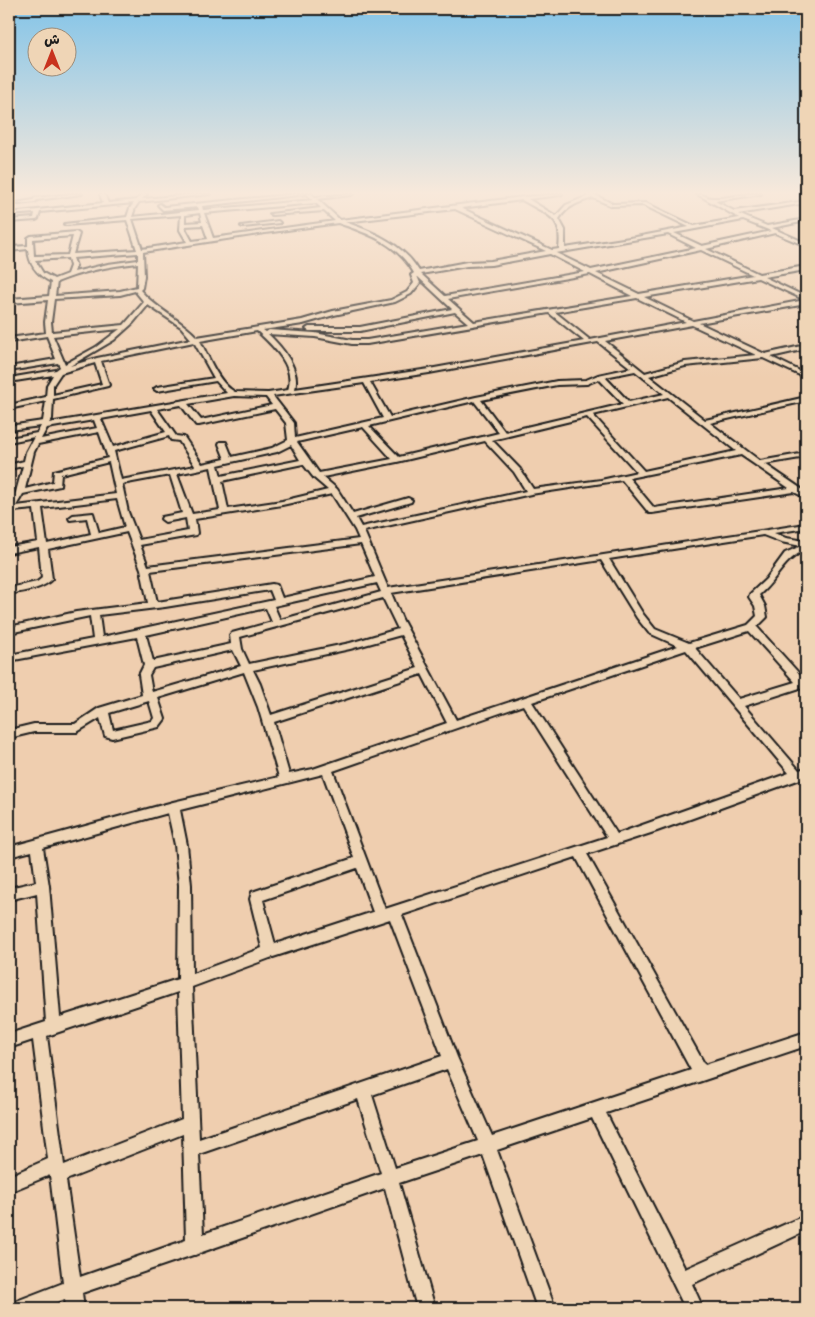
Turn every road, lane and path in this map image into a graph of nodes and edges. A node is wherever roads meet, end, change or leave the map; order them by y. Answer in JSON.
{"nodes":[{"id":1,"x":78,"y":255,"type":"edge"},
{"id":2,"x":140,"y":255,"type":"edge"},
{"id":3,"x":404,"y":255,"type":"edge"},
{"id":4,"x":532,"y":255,"type":"edge"},
{"id":5,"x":558,"y":255,"type":"edge"},
{"id":6,"x":675,"y":255,"type":"edge"},
{"id":7,"x":713,"y":255,"type":"edge"},
{"id":8,"x":70,"y":256,"type":"junction"},
{"id":9,"x":33,"y":258,"type":"joint"},
{"id":10,"x":140,"y":261,"type":"junction"},
{"id":11,"x":806,"y":268,"type":"edge"},
{"id":12,"x":592,"y":272,"type":"junction"},
{"id":13,"x":417,"y":273,"type":"junction"},
{"id":14,"x":70,"y":274,"type":"junction"},
{"id":15,"x":757,"y":277,"type":"junction"},
{"id":16,"x":54,"y":280,"type":"junction"},
{"id":17,"x":137,"y":290,"type":"junction"},
{"id":18,"x":638,"y":296,"type":"junction"},
{"id":19,"x":51,"y":297,"type":"junction"},
{"id":20,"x":443,"y":298,"type":"junction"},
{"id":21,"x":806,"y":301,"type":"edge"},
{"id":22,"x":9,"y":302,"type":"edge"},
{"id":23,"x":147,"y":302,"type":"junction"},
{"id":24,"x":456,"y":310,"type":"junction"},
{"id":25,"x":550,"y":311,"type":"junction"},
{"id":26,"x":695,"y":323,"type":"junction"},
{"id":27,"x":472,"y":324,"type":"junction"},
{"id":28,"x":126,"y":327,"type":"junction"},
{"id":29,"x":252,"y":331,"type":"junction"},
{"id":30,"x":263,"y":331,"type":"junction"},
{"id":31,"x":49,"y":334,"type":"junction"},
{"id":32,"x":9,"y":340,"type":"edge"},
{"id":33,"x":196,"y":340,"type":"junction"},
{"id":34,"x":600,"y":340,"type":"junction"},
{"id":35,"x":589,"y":342,"type":"junction"},
{"id":36,"x":806,"y":347,"type":"edge"},
{"id":37,"x":767,"y":356,"type":"junction"},
{"id":38,"x":97,"y":360,"type":"junction"},
{"id":39,"x":61,"y":366,"type":"junction"},
{"id":40,"x":9,"y":369,"type":"edge"},
{"id":41,"x":635,"y":369,"type":"junction"},
{"id":42,"x":644,"y":375,"type":"junction"},
{"id":43,"x":600,"y":376,"type":"junction"},
{"id":44,"x":806,"y":376,"type":"edge"},
{"id":45,"x":217,"y":379,"type":"junction"},
{"id":46,"x":9,"y":380,"type":"edge"},
{"id":47,"x":366,"y":380,"type":"junction"},
{"id":48,"x":157,"y":389,"type":"dead end"},
{"id":49,"x":291,"y":392,"type":"junction"},
{"id":50,"x":234,"y":394,"type":"junction"},
{"id":51,"x":268,"y":395,"type":"junction"},
{"id":52,"x":669,"y":395,"type":"junction"},
{"id":53,"x":49,"y":398,"type":"junction"},
{"id":54,"x":476,"y":399,"type":"junction"},
{"id":55,"x":806,"y":399,"type":"edge"},
{"id":56,"x":183,"y":404,"type":"junction"},
{"id":57,"x":628,"y":405,"type":"junction"},
{"id":58,"x":277,"y":406,"type":"junction"},
{"id":59,"x":9,"y":407,"type":"edge"},
{"id":60,"x":153,"y":408,"type":"junction"},
{"id":61,"x":589,"y":415,"type":"junction"},
{"id":62,"x":97,"y":418,"type":"junction"},
{"id":63,"x":387,"y":418,"type":"junction"},
{"id":64,"x":704,"y":422,"type":"junction"},
{"id":65,"x":46,"y":424,"type":"junction"},
{"id":66,"x":364,"y":424,"type":"junction"},
{"id":67,"x":9,"y":428,"type":"edge"},
{"id":68,"x":101,"y":429,"type":"junction"},
{"id":69,"x":170,"y":433,"type":"junction"},
{"id":70,"x":41,"y":434,"type":"junction"},
{"id":71,"x":503,"y":434,"type":"junction"},
{"id":72,"x":487,"y":438,"type":"junction"},
{"id":73,"x":9,"y":440,"type":"edge"},
{"id":74,"x":292,"y":441,"type":"junction"},
{"id":75,"x":35,"y":442,"type":"junction"},
{"id":76,"x":223,"y":444,"type":"dead end"},
{"id":77,"x":110,"y":450,"type":"junction"},
{"id":78,"x":742,"y":452,"type":"junction"},
{"id":79,"x":806,"y":455,"type":"edge"},
{"id":80,"x":112,"y":459,"type":"junction"},
{"id":81,"x":229,"y":460,"type":"junction"},
{"id":82,"x":397,"y":460,"type":"junction"},
{"id":83,"x":305,"y":461,"type":"junction"},
{"id":84,"x":27,"y":463,"type":"junction"},
{"id":85,"x":759,"y":463,"type":"junction"},
{"id":86,"x":214,"y":464,"type":"junction"},
{"id":87,"x":9,"y":467,"type":"edge"},
{"id":88,"x":200,"y":467,"type":"junction"},
{"id":89,"x":172,"y":473,"type":"junction"},
{"id":90,"x":642,"y":474,"type":"junction"},
{"id":91,"x":317,"y":476,"type":"junction"},
{"id":92,"x":624,"y":477,"type":"junction"},
{"id":93,"x":218,"y":479,"type":"junction"},
{"id":94,"x":117,"y":483,"type":"junction"},
{"id":95,"x":796,"y":489,"type":"junction"},
{"id":96,"x":334,"y":491,"type":"junction"},
{"id":97,"x":20,"y":492,"type":"junction"},
{"id":98,"x":531,"y":492,"type":"junction"},
{"id":99,"x":120,"y":496,"type":"junction"},
{"id":100,"x":806,"y":496,"type":"edge"},
{"id":101,"x":408,"y":500,"type":"dead end"},
{"id":102,"x":38,"y":506,"type":"junction"},
{"id":103,"x":10,"y":510,"type":"edge"},
{"id":104,"x":224,"y":511,"type":"junction"},
{"id":105,"x":189,"y":516,"type":"junction"},
{"id":106,"x":351,"y":516,"type":"junction"},
{"id":107,"x":73,"y":518,"type":"dead end"},
{"id":108,"x":165,"y":519,"type":"dead end"},
{"id":109,"x":806,"y":526,"type":"edge"},
{"id":110,"x":130,"y":529,"type":"junction"},
{"id":111,"x":359,"y":530,"type":"junction"},
{"id":112,"x":764,"y":533,"type":"junction"},
{"id":113,"x":96,"y":537,"type":"junction"},
{"id":114,"x":364,"y":542,"type":"junction"},
{"id":115,"x":135,"y":543,"type":"junction"},
{"id":116,"x":806,"y":545,"type":"edge"},
{"id":117,"x":42,"y":546,"type":"junction"},
{"id":118,"x":9,"y":550,"type":"edge"},
{"id":119,"x":604,"y":558,"type":"junction"},
{"id":120,"x":145,"y":569,"type":"junction"},
{"id":121,"x":380,"y":579,"type":"junction"},
{"id":122,"x":9,"y":591,"type":"edge"},
{"id":123,"x":385,"y":592,"type":"junction"},
{"id":124,"x":274,"y":604,"type":"junction"},
{"id":125,"x":153,"y":605,"type":"junction"},
{"id":126,"x":94,"y":613,"type":"junction"},
{"id":127,"x":277,"y":623,"type":"junction"},
{"id":128,"x":750,"y":627,"type":"junction"},
{"id":129,"x":9,"y":630,"type":"edge"},
{"id":130,"x":403,"y":631,"type":"junction"},
{"id":131,"x":141,"y":633,"type":"junction"},
{"id":132,"x":98,"y":641,"type":"junction"},
{"id":133,"x":236,"y":646,"type":"junction"},
{"id":134,"x":688,"y":646,"type":"junction"},
{"id":135,"x":9,"y":658,"type":"edge"},
{"id":136,"x":149,"y":665,"type":"junction"},
{"id":137,"x":246,"y":668,"type":"junction"},
{"id":138,"x":424,"y":670,"type":"junction"},
{"id":139,"x":805,"y":684,"type":"edge"},
{"id":140,"x":150,"y":696,"type":"junction"},
{"id":141,"x":525,"y":700,"type":"junction"},
{"id":142,"x":737,"y":704,"type":"junction"},
{"id":143,"x":103,"y":711,"type":"junction"},
{"id":144,"x":269,"y":720,"type":"junction"},
{"id":145,"x":454,"y":725,"type":"junction"},
{"id":146,"x":9,"y":734,"type":"edge"},
{"id":147,"x":327,"y":769,"type":"junction"},
{"id":148,"x":802,"y":773,"type":"edge"},
{"id":149,"x":285,"y":779,"type":"junction"},
{"id":150,"x":173,"y":807,"type":"junction"},
{"id":151,"x":615,"y":840,"type":"junction"},
{"id":152,"x":37,"y":844,"type":"junction"},
{"id":153,"x":579,"y":851,"type":"junction"},
{"id":154,"x":9,"y":852,"type":"edge"},
{"id":155,"x":361,"y":861,"type":"junction"},
{"id":156,"x":43,"y":886,"type":"junction"},
{"id":157,"x":9,"y":894,"type":"edge"},
{"id":158,"x":387,"y":914,"type":"junction"},
{"id":159,"x":270,"y":952,"type":"junction"},
{"id":160,"x":185,"y":983,"type":"junction"},
{"id":161,"x":46,"y":1028,"type":"junction"},
{"id":162,"x":806,"y":1039,"type":"edge"},
{"id":163,"x":9,"y":1041,"type":"edge"},
{"id":164,"x":451,"y":1060,"type":"junction"},
{"id":165,"x":702,"y":1075,"type":"junction"},
{"id":166,"x":362,"y":1090,"type":"junction"},
{"id":167,"x":596,"y":1109,"type":"junction"},
{"id":168,"x":191,"y":1123,"type":"junction"},
{"id":169,"x":488,"y":1146,"type":"junction"},
{"id":170,"x":191,"y":1149,"type":"junction"},
{"id":171,"x":57,"y":1170,"type":"junction"},
{"id":172,"x":390,"y":1178,"type":"junction"},
{"id":173,"x":9,"y":1184,"type":"edge"},
{"id":174,"x":806,"y":1223,"type":"edge"},
{"id":175,"x":195,"y":1247,"type":"junction"},
{"id":176,"x":681,"y":1280,"type":"junction"},
{"id":177,"x":72,"y":1288,"type":"junction"},
{"id":178,"x":20,"y":1308,"type":"edge"},
{"id":179,"x":74,"y":1308,"type":"edge"},
{"id":180,"x":426,"y":1308,"type":"edge"},
{"id":181,"x":546,"y":1308,"type":"edge"},
{"id":182,"x":694,"y":1308,"type":"edge"}],
"edges":[{"from":1,"to":8,"type":"street"},
{"from":2,"to":10,"type":"street"},
{"from":3,"to":13,"type":"street"},
{"from":4,"to":13,"type":"street"},
{"from":5,"to":12,"type":"street"},
{"from":6,"to":12,"type":"street"},
{"from":7,"to":15,"type":"street"},
{"from":8,"to":9,"type":"street"},
{"from":8,"to":14,"type":"street"},
{"from":9,"to":16,"type":"street"},
{"from":10,"to":14,"type":"street"},
{"from":10,"to":17,"type":"street"},
{"from":11,"to":15,"type":"street"},
{"from":12,"to":18,"type":"street"},
{"from":12,"to":20,"type":"street"},
{"from":13,"to":20,"type":"street"},
{"from":13,"to":29,"type":"street"},
{"from":14,"to":16,"type":"street"},
{"from":15,"to":18,"type":"street"},
{"from":15,"to":21,"type":"street"},
{"from":16,"to":19,"type":"street"},
{"from":17,"to":19,"type":"street"},
{"from":17,"to":23,"type":"street"},
{"from":18,"to":25,"type":"street"},
{"from":18,"to":26,"type":"street"},
{"from":19,"to":22,"type":"street"},
{"from":19,"to":31,"type":"street"},
{"from":20,"to":24,"type":"street"},
{"from":21,"to":26,"type":"street"},
{"from":23,"to":28,"type":"street"},
{"from":23,"to":33,"type":"street"},
{"from":24,"to":27,"type":"street"},
{"from":24,"to":30,"type":"street"},
{"from":25,"to":27,"type":"street"},
{"from":25,"to":35,"type":"street"},
{"from":26,"to":34,"type":"street"},
{"from":26,"to":37,"type":"street"},
{"from":27,"to":30,"type":"street"},
{"from":28,"to":31,"type":"street"},
{"from":28,"to":39,"type":"street"},
{"from":29,"to":30,"type":"street"},
{"from":29,"to":33,"type":"street"},
{"from":30,"to":49,"type":"street"},
{"from":31,"to":32,"type":"street"},
{"from":31,"to":39,"type":"street"},
{"from":33,"to":38,"type":"street"},
{"from":33,"to":45,"type":"street"},
{"from":34,"to":35,"type":"street"},
{"from":34,"to":41,"type":"street"},
{"from":35,"to":47,"type":"street"},
{"from":36,"to":37,"type":"street"},
{"from":37,"to":42,"type":"street"},
{"from":37,"to":44,"type":"street"},
{"from":38,"to":39,"type":"street"},
{"from":38,"to":53,"type":"street"},
{"from":39,"to":40,"type":"street"},
{"from":39,"to":46,"type":"street"},
{"from":39,"to":53,"type":"street"},
{"from":41,"to":42,"type":"street"},
{"from":41,"to":43,"type":"street"},
{"from":42,"to":52,"type":"street"},
{"from":43,"to":54,"type":"street"},
{"from":43,"to":57,"type":"street"},
{"from":45,"to":48,"type":"street"},
{"from":45,"to":50,"type":"street"},
{"from":47,"to":49,"type":"street"},
{"from":47,"to":63,"type":"street"},
{"from":49,"to":51,"type":"street"},
{"from":50,"to":51,"type":"street"},
{"from":50,"to":56,"type":"street"},
{"from":51,"to":58,"type":"street"},
{"from":52,"to":57,"type":"street"},
{"from":52,"to":64,"type":"street"},
{"from":53,"to":59,"type":"street"},
{"from":53,"to":65,"type":"street"},
{"from":54,"to":63,"type":"street"},
{"from":54,"to":71,"type":"street"},
{"from":55,"to":64,"type":"street"},
{"from":56,"to":58,"type":"street"},
{"from":56,"to":60,"type":"street"},
{"from":57,"to":61,"type":"street"},
{"from":58,"to":74,"type":"street"},
{"from":60,"to":62,"type":"street"},
{"from":60,"to":69,"type":"street"},
{"from":61,"to":71,"type":"street"},
{"from":61,"to":90,"type":"street"},
{"from":62,"to":65,"type":"street"},
{"from":62,"to":68,"type":"street"},
{"from":63,"to":66,"type":"street"},
{"from":64,"to":78,"type":"street"},
{"from":65,"to":67,"type":"street"},
{"from":65,"to":70,"type":"street"},
{"from":66,"to":74,"type":"street"},
{"from":66,"to":82,"type":"street"},
{"from":68,"to":75,"type":"street"},
{"from":68,"to":77,"type":"street"},
{"from":69,"to":77,"type":"street"},
{"from":69,"to":88,"type":"street"},
{"from":70,"to":73,"type":"street"},
{"from":70,"to":75,"type":"street"},
{"from":71,"to":72,"type":"street"},
{"from":72,"to":82,"type":"street"},
{"from":72,"to":98,"type":"street"},
{"from":74,"to":81,"type":"street"},
{"from":74,"to":83,"type":"street"},
{"from":75,"to":84,"type":"street"},
{"from":76,"to":81,"type":"street"},
{"from":77,"to":80,"type":"street"},
{"from":78,"to":85,"type":"street"},
{"from":78,"to":90,"type":"street"},
{"from":79,"to":85,"type":"street"},
{"from":80,"to":94,"type":"street"},
{"from":80,"to":97,"type":"street"},
{"from":81,"to":86,"type":"street"},
{"from":82,"to":91,"type":"street"},
{"from":83,"to":91,"type":"street"},
{"from":83,"to":93,"type":"street"},
{"from":84,"to":87,"type":"street"},
{"from":84,"to":97,"type":"street"},
{"from":85,"to":95,"type":"street"},
{"from":86,"to":88,"type":"street"},
{"from":86,"to":93,"type":"street"},
{"from":88,"to":89,"type":"street"},
{"from":89,"to":94,"type":"street"},
{"from":89,"to":105,"type":"street"},
{"from":90,"to":92,"type":"street"},
{"from":91,"to":96,"type":"street"},
{"from":92,"to":95,"type":"street"},
{"from":92,"to":98,"type":"street"},
{"from":93,"to":104,"type":"street"},
{"from":94,"to":99,"type":"street"},
{"from":95,"to":100,"type":"street"},
{"from":96,"to":104,"type":"street"},
{"from":96,"to":106,"type":"street"},
{"from":97,"to":103,"type":"street"},
{"from":98,"to":111,"type":"street"},
{"from":99,"to":102,"type":"street"},
{"from":99,"to":110,"type":"street"},
{"from":101,"to":106,"type":"street"},
{"from":102,"to":103,"type":"street"},
{"from":102,"to":117,"type":"street"},
{"from":104,"to":105,"type":"street"},
{"from":105,"to":108,"type":"street"},
{"from":105,"to":115,"type":"street"},
{"from":106,"to":111,"type":"street"},
{"from":107,"to":113,"type":"street"},
{"from":109,"to":112,"type":"street"},
{"from":110,"to":113,"type":"street"},
{"from":110,"to":115,"type":"street"},
{"from":111,"to":114,"type":"street"},
{"from":112,"to":116,"type":"street"},
{"from":112,"to":119,"type":"street"},
{"from":113,"to":117,"type":"street"},
{"from":114,"to":120,"type":"street"},
{"from":114,"to":121,"type":"street"},
{"from":115,"to":120,"type":"street"},
{"from":116,"to":128,"type":"street"},
{"from":117,"to":118,"type":"street"},
{"from":117,"to":122,"type":"street"},
{"from":119,"to":123,"type":"street"},
{"from":119,"to":134,"type":"street"},
{"from":120,"to":125,"type":"street"},
{"from":121,"to":123,"type":"street"},
{"from":121,"to":124,"type":"street"},
{"from":123,"to":127,"type":"street"},
{"from":123,"to":130,"type":"street"},
{"from":124,"to":125,"type":"street"},
{"from":124,"to":127,"type":"street"},
{"from":124,"to":131,"type":"street"},
{"from":125,"to":126,"type":"street"},
{"from":126,"to":129,"type":"street"},
{"from":126,"to":132,"type":"street"},
{"from":127,"to":133,"type":"street"},
{"from":128,"to":134,"type":"street"},
{"from":128,"to":139,"type":"street"},
{"from":130,"to":137,"type":"street"},
{"from":130,"to":138,"type":"street"},
{"from":131,"to":132,"type":"street"},
{"from":131,"to":136,"type":"street"},
{"from":132,"to":135,"type":"street"},
{"from":133,"to":136,"type":"street"},
{"from":133,"to":137,"type":"street"},
{"from":134,"to":141,"type":"street"},
{"from":134,"to":142,"type":"street"},
{"from":136,"to":140,"type":"street"},
{"from":137,"to":140,"type":"street"},
{"from":137,"to":144,"type":"street"},
{"from":138,"to":144,"type":"street"},
{"from":138,"to":145,"type":"street"},
{"from":139,"to":142,"type":"street"},
{"from":140,"to":143,"type":"street"},
{"from":140,"to":143,"type":"street"},
{"from":141,"to":145,"type":"street"},
{"from":141,"to":151,"type":"street"},
{"from":142,"to":148,"type":"street"},
{"from":143,"to":146,"type":"street"},
{"from":144,"to":149,"type":"street"},
{"from":145,"to":147,"type":"street"},
{"from":147,"to":149,"type":"street"},
{"from":147,"to":155,"type":"street"},
{"from":148,"to":151,"type":"street"},
{"from":149,"to":150,"type":"street"},
{"from":150,"to":152,"type":"street"},
{"from":150,"to":160,"type":"street"},
{"from":151,"to":153,"type":"street"},
{"from":152,"to":154,"type":"street"},
{"from":152,"to":156,"type":"street"},
{"from":153,"to":158,"type":"street"},
{"from":153,"to":165,"type":"street"},
{"from":155,"to":158,"type":"street"},
{"from":155,"to":159,"type":"street"},
{"from":156,"to":157,"type":"street"},
{"from":156,"to":161,"type":"street"},
{"from":158,"to":159,"type":"street"},
{"from":158,"to":164,"type":"street"},
{"from":159,"to":160,"type":"street"},
{"from":160,"to":161,"type":"street"},
{"from":160,"to":168,"type":"street"},
{"from":161,"to":163,"type":"street"},
{"from":161,"to":171,"type":"street"},
{"from":162,"to":165,"type":"street"},
{"from":164,"to":166,"type":"street"},
{"from":164,"to":169,"type":"street"},
{"from":165,"to":167,"type":"street"},
{"from":166,"to":170,"type":"street"},
{"from":166,"to":172,"type":"street"},
{"from":167,"to":169,"type":"street"},
{"from":167,"to":176,"type":"street"},
{"from":168,"to":170,"type":"street"},
{"from":168,"to":171,"type":"street"},
{"from":169,"to":172,"type":"street"},
{"from":169,"to":181,"type":"street"},
{"from":170,"to":175,"type":"street"},
{"from":171,"to":173,"type":"street"},
{"from":171,"to":177,"type":"street"},
{"from":172,"to":175,"type":"street"},
{"from":172,"to":180,"type":"street"},
{"from":174,"to":176,"type":"street"},
{"from":175,"to":177,"type":"street"},
{"from":176,"to":182,"type":"street"},
{"from":177,"to":178,"type":"street"},
{"from":177,"to":179,"type":"street"}]}
